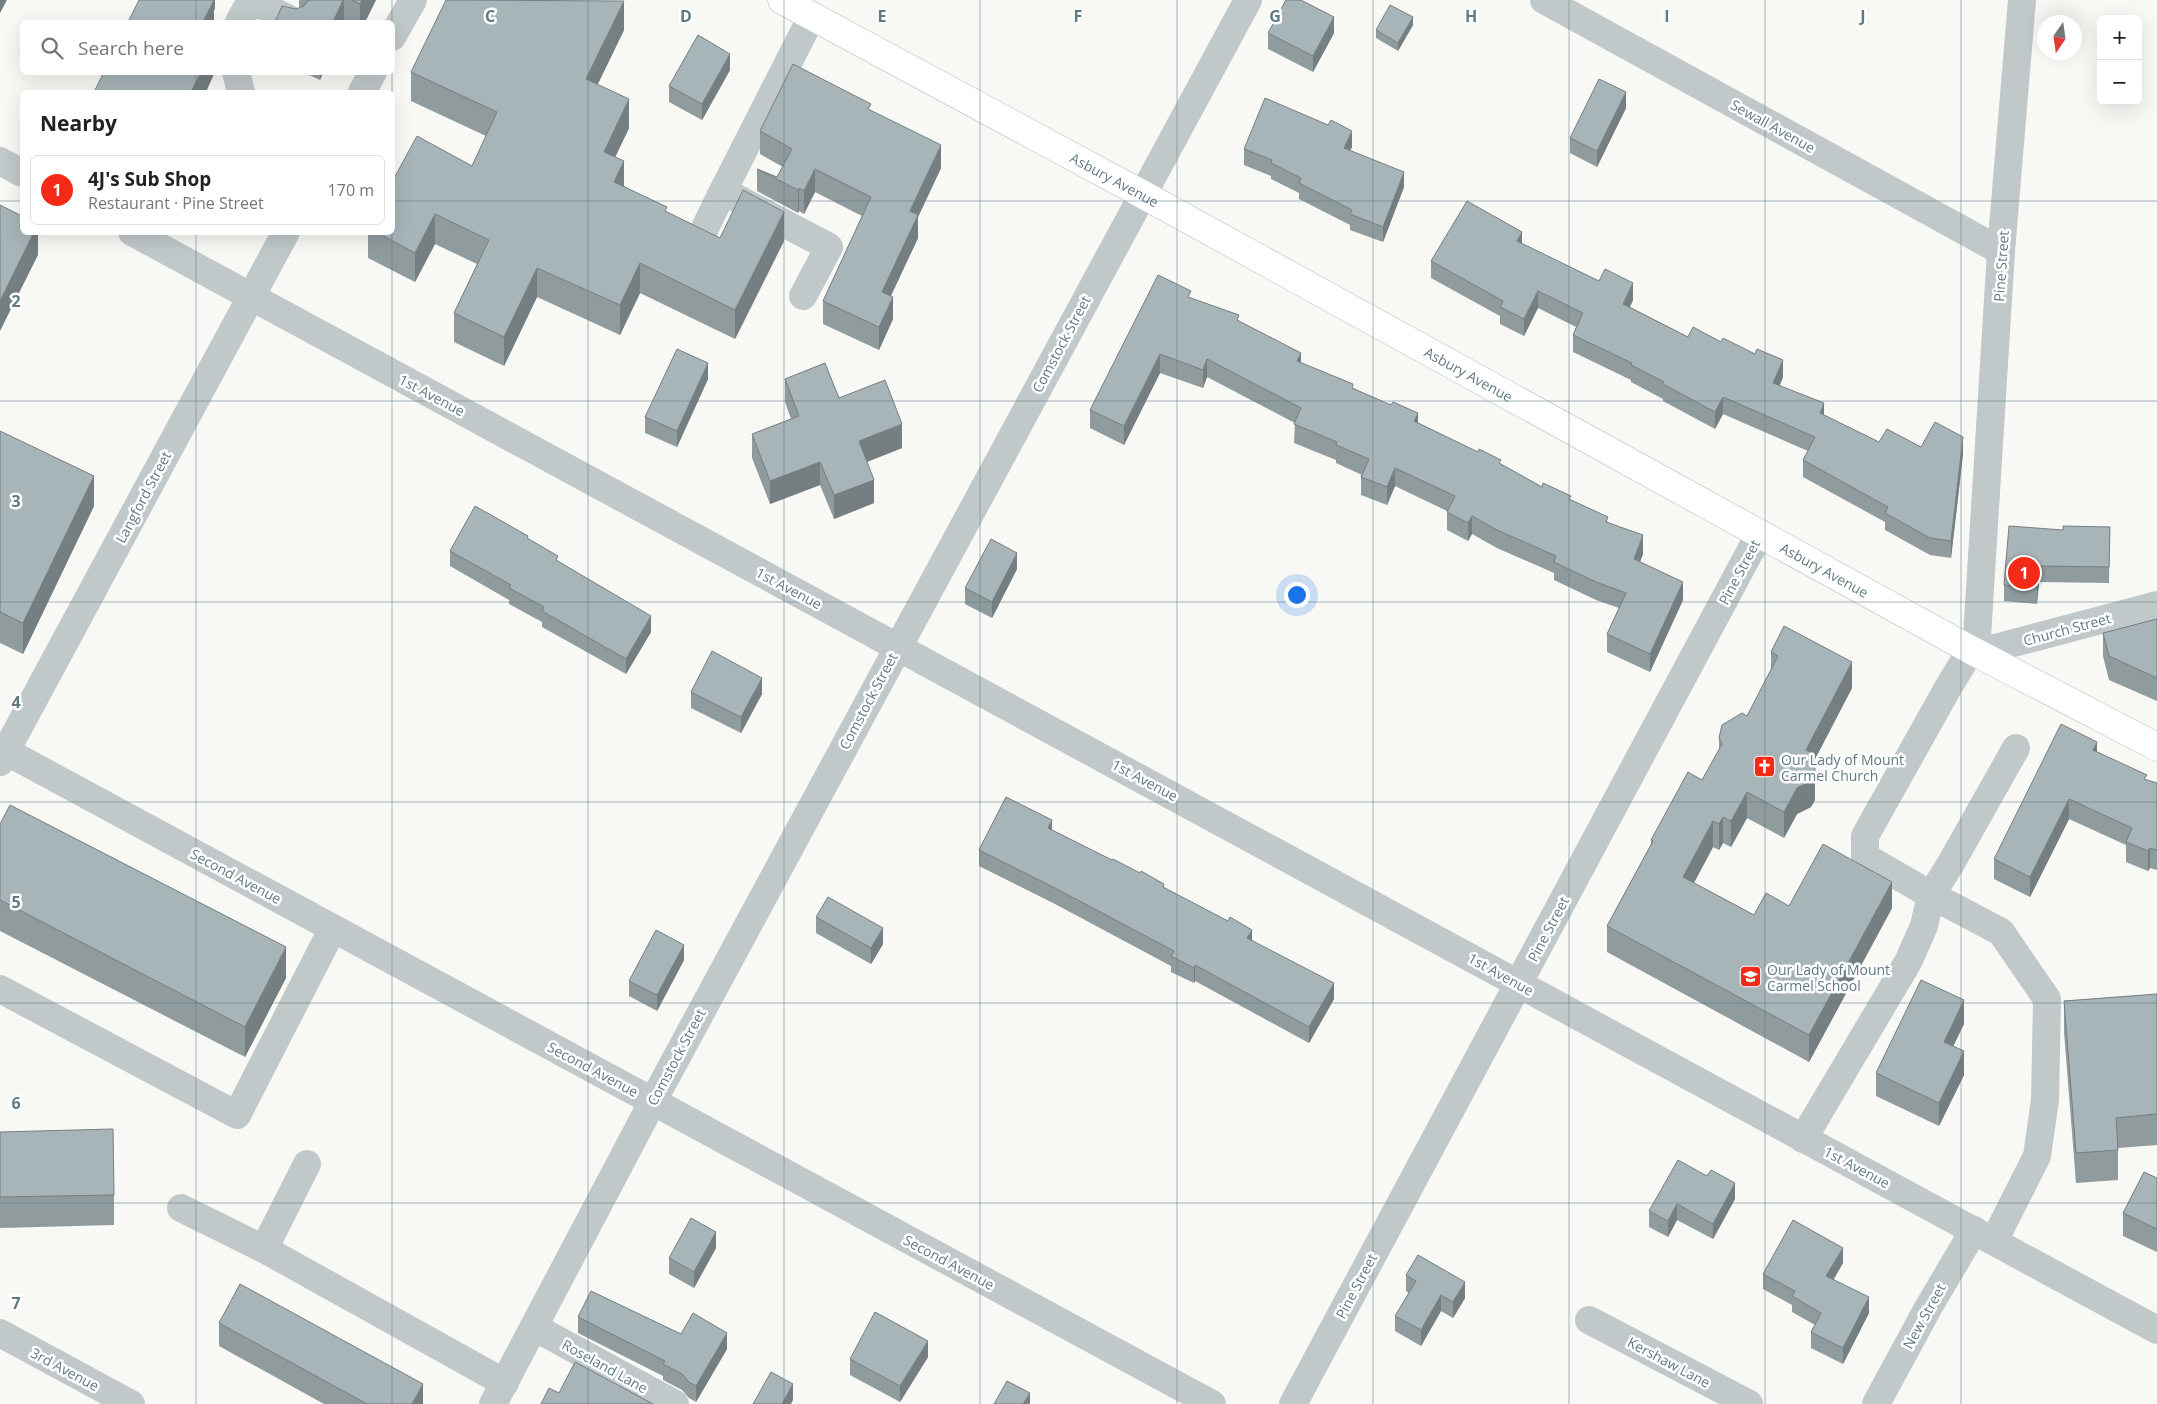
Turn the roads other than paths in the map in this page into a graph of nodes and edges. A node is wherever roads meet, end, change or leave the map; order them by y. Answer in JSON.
{"nodes":[{"id":1,"x":251,"y":0,"type":"edge"},
{"id":2,"x":413,"y":0,"type":"edge"},
{"id":3,"x":782,"y":0,"type":"edge"},
{"id":4,"x":1248,"y":0,"type":"edge"},
{"id":5,"x":1544,"y":0,"type":"edge"},
{"id":6,"x":2022,"y":0,"type":"edge"},
{"id":7,"x":812,"y":16,"type":"junction"},
{"id":8,"x":240,"y":20,"type":"edge"},
{"id":9,"x":291,"y":20,"type":"edge"},
{"id":10,"x":395,"y":32,"type":"edge"},
{"id":11,"x":237,"y":75,"type":"edge"},
{"id":12,"x":371,"y":75,"type":"edge"},
{"id":13,"x":240,"y":90,"type":"edge"},
{"id":14,"x":363,"y":90,"type":"edge"},
{"id":15,"x":0,"y":161,"type":"edge"},
{"id":16,"x":20,"y":172,"type":"edge"},
{"id":17,"x":723,"y":191,"type":"junction"},
{"id":18,"x":1142,"y":194,"type":"junction"},
{"id":19,"x":703,"y":232,"type":"edge"},
{"id":20,"x":145,"y":235,"type":"edge"},
{"id":21,"x":284,"y":235,"type":"edge"},
{"id":22,"x":166,"y":240,"type":"edge"},
{"id":23,"x":2002,"y":251,"type":"junction"},
{"id":24,"x":803,"y":296,"type":"dead end"},
{"id":25,"x":251,"y":297,"type":"junction"},
{"id":26,"x":1760,"y":533,"type":"junction"},
{"id":27,"x":2157,"y":605,"type":"edge"},
{"id":28,"x":897,"y":646,"type":"junction"},
{"id":29,"x":1974,"y":651,"type":"junction"},
{"id":30,"x":2157,"y":747,"type":"edge"},
{"id":31,"x":2016,"y":748,"type":"dead end"},
{"id":32,"x":2,"y":754,"type":"edge"},
{"id":33,"x":1931,"y":895,"type":"junction"},
{"id":34,"x":333,"y":928,"type":"junction"},
{"id":35,"x":1520,"y":984,"type":"junction"},
{"id":36,"x":0,"y":989,"type":"edge"},
{"id":37,"x":652,"y":1101,"type":"junction"},
{"id":38,"x":1803,"y":1139,"type":"junction"},
{"id":39,"x":307,"y":1164,"type":"dead end"},
{"id":40,"x":182,"y":1208,"type":"dead end"},
{"id":41,"x":1984,"y":1235,"type":"junction"},
{"id":42,"x":264,"y":1249,"type":"junction"},
{"id":43,"x":1590,"y":1320,"type":"dead end"},
{"id":44,"x":534,"y":1327,"type":"junction"},
{"id":45,"x":2157,"y":1330,"type":"edge"},
{"id":46,"x":0,"y":1333,"type":"edge"},
{"id":47,"x":499,"y":1393,"type":"edge"},
{"id":48,"x":131,"y":1404,"type":"edge"},
{"id":49,"x":675,"y":1404,"type":"edge"},
{"id":50,"x":1212,"y":1404,"type":"edge"},
{"id":51,"x":1293,"y":1404,"type":"edge"},
{"id":52,"x":1748,"y":1404,"type":"edge"},
{"id":53,"x":1876,"y":1404,"type":"edge"}],
"edges":[{"from":1,"to":8,"type":"street"},
{"from":1,"to":9,"type":"street"},
{"from":2,"to":10,"type":"street"},
{"from":3,"to":7,"type":"main road","name":"Asbury Avenue"},
{"from":4,"to":18,"type":"street","name":"Comstock Street"},
{"from":5,"to":23,"type":"street","name":"Sewall Avenue"},
{"from":6,"to":23,"type":"street","name":"Pine Street"},
{"from":7,"to":17,"type":"street"},
{"from":7,"to":18,"type":"main road","name":"Asbury Avenue"},
{"from":11,"to":13,"type":"street"},
{"from":12,"to":14,"type":"street"},
{"from":15,"to":16,"type":"street"},
{"from":17,"to":19,"type":"street"},
{"from":17,"to":24,"type":"street"},
{"from":18,"to":26,"type":"main road","name":"Asbury Avenue"},
{"from":18,"to":28,"type":"street","name":"Comstock Street"},
{"from":20,"to":22,"type":"street","name":"1st Avenue"},
{"from":21,"to":25,"type":"street","name":"Langford Street"},
{"from":22,"to":25,"type":"street","name":"1st Avenue"},
{"from":23,"to":29,"type":"street","name":"Pine Street"},
{"from":25,"to":28,"type":"street","name":"1st Avenue"},
{"from":25,"to":32,"type":"street","name":"Langford Street"},
{"from":26,"to":29,"type":"main road","name":"Asbury Avenue"},
{"from":26,"to":35,"type":"street","name":"Pine Street"},
{"from":27,"to":29,"type":"street","name":"Church Street"},
{"from":28,"to":35,"type":"street","name":"1st Avenue"},
{"from":28,"to":37,"type":"street","name":"Comstock Street"},
{"from":29,"to":30,"type":"main road","name":"Asbury Avenue"},
{"from":29,"to":33,"type":"street","name":"New Street"},
{"from":31,"to":33,"type":"street"},
{"from":32,"to":34,"type":"street","name":"Second Avenue"},
{"from":33,"to":38,"type":"street"},
{"from":33,"to":41,"type":"street","name":"New Street"},
{"from":34,"to":36,"type":"street"},
{"from":34,"to":37,"type":"street","name":"Second Avenue"},
{"from":35,"to":38,"type":"street","name":"1st Avenue"},
{"from":35,"to":51,"type":"street","name":"Pine Street"},
{"from":37,"to":44,"type":"street","name":"Comstock Street"},
{"from":37,"to":50,"type":"street","name":"Second Avenue"},
{"from":38,"to":41,"type":"street","name":"1st Avenue"},
{"from":39,"to":42,"type":"street"},
{"from":40,"to":42,"type":"street"},
{"from":41,"to":45,"type":"street","name":"1st Avenue"},
{"from":41,"to":53,"type":"street","name":"New Street"},
{"from":42,"to":47,"type":"street"},
{"from":43,"to":52,"type":"street","name":"Kershaw Lane"},
{"from":44,"to":47,"type":"street","name":"Comstock Street"},
{"from":44,"to":49,"type":"street","name":"Roseland Lane"},
{"from":46,"to":48,"type":"street","name":"3rd Avenue"}]}
